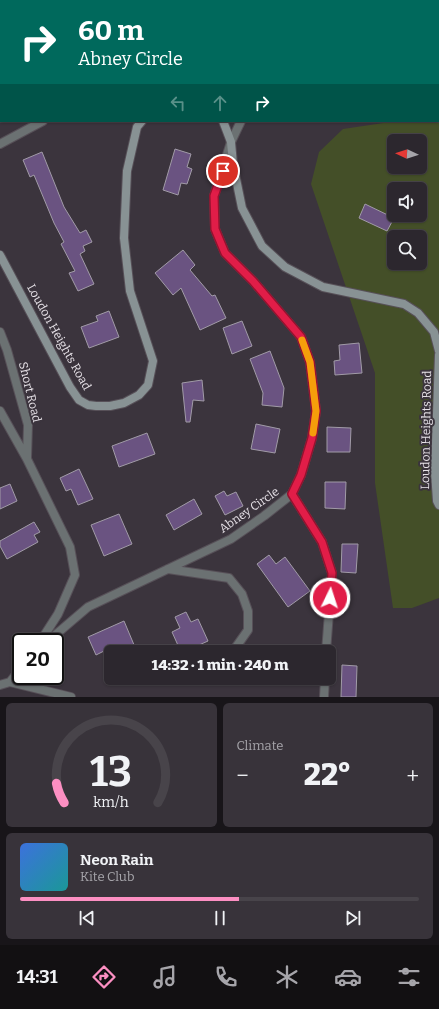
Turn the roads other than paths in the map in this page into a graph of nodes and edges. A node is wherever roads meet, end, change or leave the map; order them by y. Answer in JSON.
{"nodes":[{"id":1,"x":41,"y":122,"type":"edge"},
{"id":2,"x":141,"y":122,"type":"edge"},
{"id":3,"x":223,"y":122,"type":"edge"},
{"id":4,"x":241,"y":122,"type":"edge"},
{"id":5,"x":231,"y":142,"type":"junction"},
{"id":6,"x":0,"y":144,"type":"edge"},
{"id":7,"x":0,"y":255,"type":"edge"},
{"id":8,"x":0,"y":332,"type":"edge"},
{"id":9,"x":439,"y":351,"type":"edge"},
{"id":10,"x":439,"y":355,"type":"edge"},
{"id":11,"x":0,"y":411,"type":"edge"},
{"id":12,"x":27,"y":459,"type":"junction"},
{"id":13,"x":292,"y":494,"type":"junction"},
{"id":14,"x":439,"y":506,"type":"edge"},
{"id":15,"x":168,"y":569,"type":"junction"},
{"id":16,"x":46,"y":633,"type":"edge"},
{"id":17,"x":58,"y":633,"type":"edge"},
{"id":18,"x":237,"y":645,"type":"edge"},
{"id":19,"x":327,"y":645,"type":"edge"},
{"id":20,"x":12,"y":679,"type":"edge"},
{"id":21,"x":10,"y":682,"type":"junction"},
{"id":22,"x":0,"y":685,"type":"edge"},
{"id":23,"x":325,"y":685,"type":"edge"},
{"id":24,"x":71,"y":697,"type":"edge"},
{"id":25,"x":324,"y":697,"type":"edge"}],
"edges":[{"from":1,"to":6,"type":"street"},
{"from":2,"to":7,"type":"street","name":"Loudon Heights Road"},
{"from":3,"to":5,"type":"street"},
{"from":4,"to":5,"type":"street","name":"Abney Circle"},
{"from":5,"to":9,"type":"street"},
{"from":5,"to":13,"type":"street","name":"Abney Circle"},
{"from":8,"to":12,"type":"street","name":"Short Road"},
{"from":10,"to":14,"type":"street","name":"Loudon Heights Road"},
{"from":11,"to":12,"type":"street"},
{"from":12,"to":16,"type":"street"},
{"from":13,"to":15,"type":"street","name":"Abney Circle"},
{"from":13,"to":19,"type":"street"},
{"from":15,"to":17,"type":"street","name":"Abney Circle"},
{"from":15,"to":18,"type":"street"},
{"from":20,"to":21,"type":"street"},
{"from":21,"to":22,"type":"street"},
{"from":21,"to":24,"type":"street"},
{"from":23,"to":25,"type":"street"}]}
